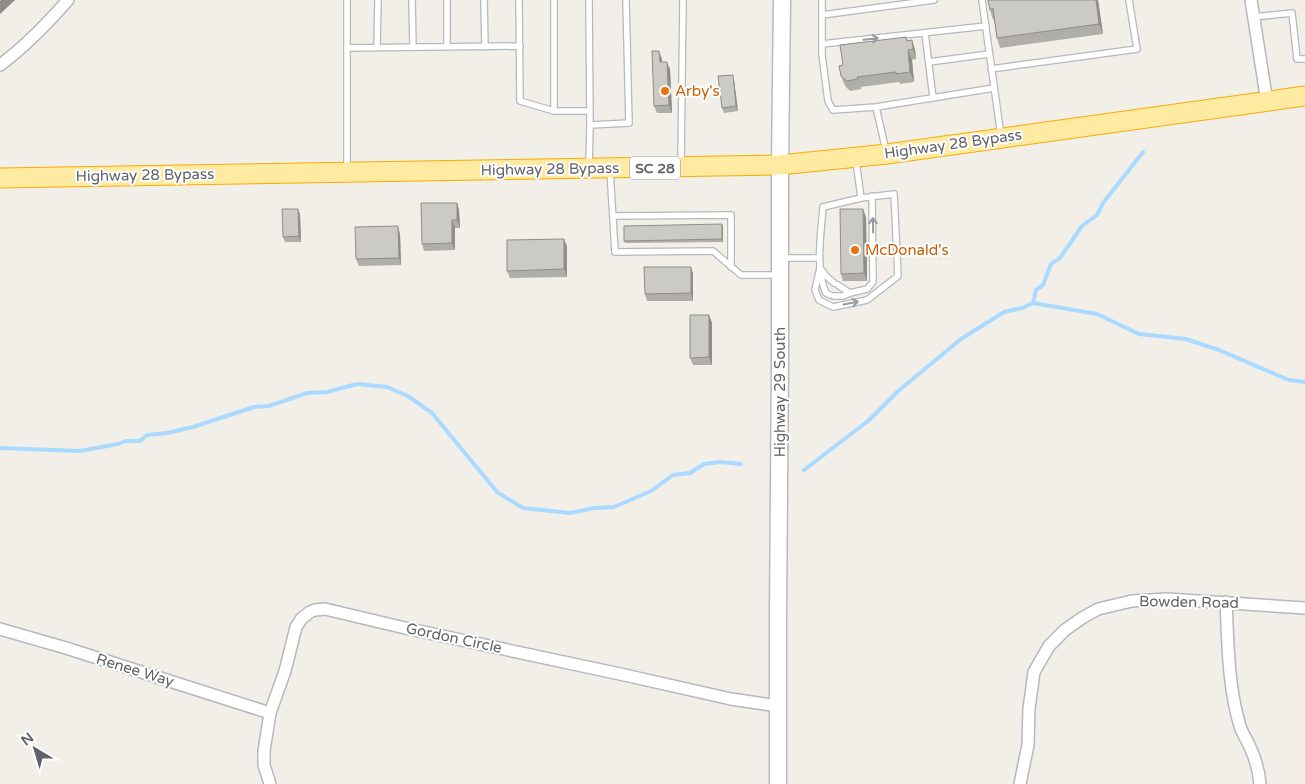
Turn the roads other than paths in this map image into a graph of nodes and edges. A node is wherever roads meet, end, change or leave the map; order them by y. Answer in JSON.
{"nodes":[{"id":1,"x":68,"y":0,"type":"edge"},
{"id":2,"x":347,"y":0,"type":"edge"},
{"id":3,"x":378,"y":0,"type":"edge"},
{"id":4,"x":412,"y":0,"type":"edge"},
{"id":5,"x":447,"y":0,"type":"edge"},
{"id":6,"x":484,"y":0,"type":"edge"},
{"id":7,"x":519,"y":0,"type":"edge"},
{"id":8,"x":554,"y":0,"type":"edge"},
{"id":9,"x":589,"y":0,"type":"edge"},
{"id":10,"x":626,"y":0,"type":"edge"},
{"id":11,"x":683,"y":0,"type":"edge"},
{"id":12,"x":782,"y":0,"type":"edge"},
{"id":13,"x":822,"y":0,"type":"edge"},
{"id":14,"x":934,"y":0,"type":"edge"},
{"id":15,"x":982,"y":0,"type":"edge"},
{"id":16,"x":1129,"y":0,"type":"edge"},
{"id":17,"x":1251,"y":0,"type":"edge"},
{"id":18,"x":822,"y":15,"type":"junction"},
{"id":19,"x":1254,"y":17,"type":"junction"},
{"id":20,"x":986,"y":26,"type":"junction"},
{"id":21,"x":925,"y":33,"type":"junction"},
{"id":22,"x":822,"y":44,"type":"junction"},
{"id":23,"x":520,"y":46,"type":"junction"},
{"id":24,"x":377,"y":47,"type":"junction"},
{"id":25,"x":413,"y":47,"type":"junction"},
{"id":26,"x":447,"y":47,"type":"junction"},
{"id":27,"x":485,"y":47,"type":"junction"},
{"id":28,"x":347,"y":48,"type":"junction"},
{"id":29,"x":989,"y":54,"type":"junction"},
{"id":30,"x":1305,"y":59,"type":"edge"},
{"id":31,"x":929,"y":62,"type":"junction"},
{"id":32,"x":0,"y":66,"type":"edge"},
{"id":33,"x":991,"y":69,"type":"junction"},
{"id":34,"x":994,"y":88,"type":"junction"},
{"id":35,"x":1305,"y":96,"type":"edge"},
{"id":36,"x":933,"y":98,"type":"junction"},
{"id":37,"x":1267,"y":102,"type":"junction"},
{"id":38,"x":876,"y":107,"type":"junction"},
{"id":39,"x":590,"y":110,"type":"junction"},
{"id":40,"x":554,"y":111,"type":"junction"},
{"id":41,"x":590,"y":125,"type":"junction"},
{"id":42,"x":1001,"y":138,"type":"junction"},
{"id":43,"x":887,"y":154,"type":"junction"},
{"id":44,"x":855,"y":158,"type":"junction"},
{"id":45,"x":780,"y":165,"type":"junction"},
{"id":46,"x":681,"y":167,"type":"junction"},
{"id":47,"x":610,"y":168,"type":"junction"},
{"id":48,"x":589,"y":169,"type":"junction"},
{"id":49,"x":347,"y":172,"type":"junction"},
{"id":50,"x":0,"y":178,"type":"edge"},
{"id":51,"x":872,"y":196,"type":"junction"},
{"id":52,"x":861,"y":198,"type":"junction"},
{"id":53,"x":613,"y":216,"type":"junction"},
{"id":54,"x":780,"y":258,"type":"junction"},
{"id":55,"x":820,"y":258,"type":"junction"},
{"id":56,"x":731,"y":267,"type":"junction"},
{"id":57,"x":820,"y":268,"type":"junction"},
{"id":58,"x":780,"y":275,"type":"junction"},
{"id":59,"x":850,"y":293,"type":"junction"},
{"id":60,"x":1226,"y":602,"type":"junction"},
{"id":61,"x":1305,"y":608,"type":"edge"},
{"id":62,"x":0,"y":629,"type":"edge"},
{"id":63,"x":778,"y":706,"type":"junction"},
{"id":64,"x":270,"y":713,"type":"junction"},
{"id":65,"x":270,"y":784,"type":"edge"},
{"id":66,"x":778,"y":784,"type":"edge"},
{"id":67,"x":1020,"y":784,"type":"edge"},
{"id":68,"x":1260,"y":784,"type":"edge"}],
"edges":[{"from":1,"to":32,"type":"street"},
{"from":2,"to":28,"type":"lane"},
{"from":3,"to":24,"type":"lane"},
{"from":4,"to":25,"type":"lane"},
{"from":5,"to":26,"type":"lane"},
{"from":6,"to":27,"type":"lane"},
{"from":7,"to":23,"type":"lane"},
{"from":8,"to":40,"type":"lane"},
{"from":9,"to":39,"type":"lane"},
{"from":10,"to":41,"type":"lane"},
{"from":11,"to":46,"type":"lane"},
{"from":12,"to":45,"type":"main road","name":"Highway 29 South"},
{"from":13,"to":18,"type":"lane"},
{"from":14,"to":18,"type":"lane"},
{"from":15,"to":20,"type":"lane"},
{"from":16,"to":33,"type":"lane"},
{"from":17,"to":19,"type":"street"},
{"from":18,"to":22,"type":"lane"},
{"from":19,"to":30,"type":"lane"},
{"from":19,"to":37,"type":"street"},
{"from":20,"to":21,"type":"lane"},
{"from":20,"to":29,"type":"lane"},
{"from":22,"to":21,"type":"lane","one_way":true},
{"from":21,"to":31,"type":"lane"},
{"from":22,"to":38,"type":"lane"},
{"from":23,"to":27,"type":"lane"},
{"from":23,"to":40,"type":"lane"},
{"from":24,"to":25,"type":"lane"},
{"from":24,"to":28,"type":"lane"},
{"from":25,"to":26,"type":"lane"},
{"from":26,"to":27,"type":"lane"},
{"from":28,"to":49,"type":"lane"},
{"from":29,"to":31,"type":"lane"},
{"from":29,"to":33,"type":"lane"},
{"from":31,"to":36,"type":"lane"},
{"from":33,"to":34,"type":"lane"},
{"from":34,"to":36,"type":"lane"},
{"from":34,"to":42,"type":"lane"},
{"from":35,"to":37,"type":"highway","name":"Highway 28 Bypass","number":"SC 28"},
{"from":36,"to":38,"type":"lane"},
{"from":37,"to":42,"type":"highway","name":"Highway 28 Bypass","number":"SC 28"},
{"from":38,"to":43,"type":"lane"},
{"from":39,"to":40,"type":"lane"},
{"from":39,"to":41,"type":"lane"},
{"from":41,"to":48,"type":"lane"},
{"from":42,"to":43,"type":"highway","name":"Highway 28 Bypass","number":"SC 28"},
{"from":43,"to":44,"type":"highway","name":"Highway 28 Bypass","number":"SC 28"},
{"from":44,"to":45,"type":"highway","name":"Highway 28 Bypass","number":"SC 28"},
{"from":44,"to":52,"type":"lane"},
{"from":45,"to":46,"type":"highway","name":"Highway 28 Bypass","number":"SC 28"},
{"from":45,"to":54,"type":"main road","name":"Highway 29 South"},
{"from":46,"to":47,"type":"highway","name":"Highway 28 Bypass","number":"SC 28"},
{"from":47,"to":48,"type":"highway","name":"Highway 28 Bypass","number":"SC 28"},
{"from":47,"to":53,"type":"lane"},
{"from":48,"to":49,"type":"highway","name":"Highway 28 Bypass","number":"SC 28"},
{"from":49,"to":50,"type":"highway","name":"Highway 28 Bypass","number":"SC 28"},
{"from":51,"to":52,"type":"lane"},
{"from":57,"to":51,"type":"lane","one_way":true},
{"from":59,"to":51,"type":"lane","one_way":true},
{"from":52,"to":55,"type":"lane"},
{"from":53,"to":56,"type":"lane"},
{"from":53,"to":56,"type":"lane"},
{"from":54,"to":55,"type":"lane"},
{"from":54,"to":58,"type":"main road","name":"Highway 29 South"},
{"from":55,"to":57,"type":"lane"},
{"from":56,"to":58,"type":"lane"},
{"from":57,"to":59,"type":"lane"},
{"from":57,"to":59,"type":"lane"},
{"from":58,"to":63,"type":"main road","name":"Highway 29 South"},
{"from":60,"to":61,"type":"street","name":"Bowden Road"},
{"from":60,"to":67,"type":"street","name":"Bowden Road"},
{"from":60,"to":68,"type":"street"},
{"from":62,"to":64,"type":"street","name":"Renee Way"},
{"from":63,"to":64,"type":"street","name":"Gordon Circle"},
{"from":63,"to":66,"type":"main road","name":"Highway 29 South"},
{"from":64,"to":65,"type":"street","name":"Gordon Circle"}]}
